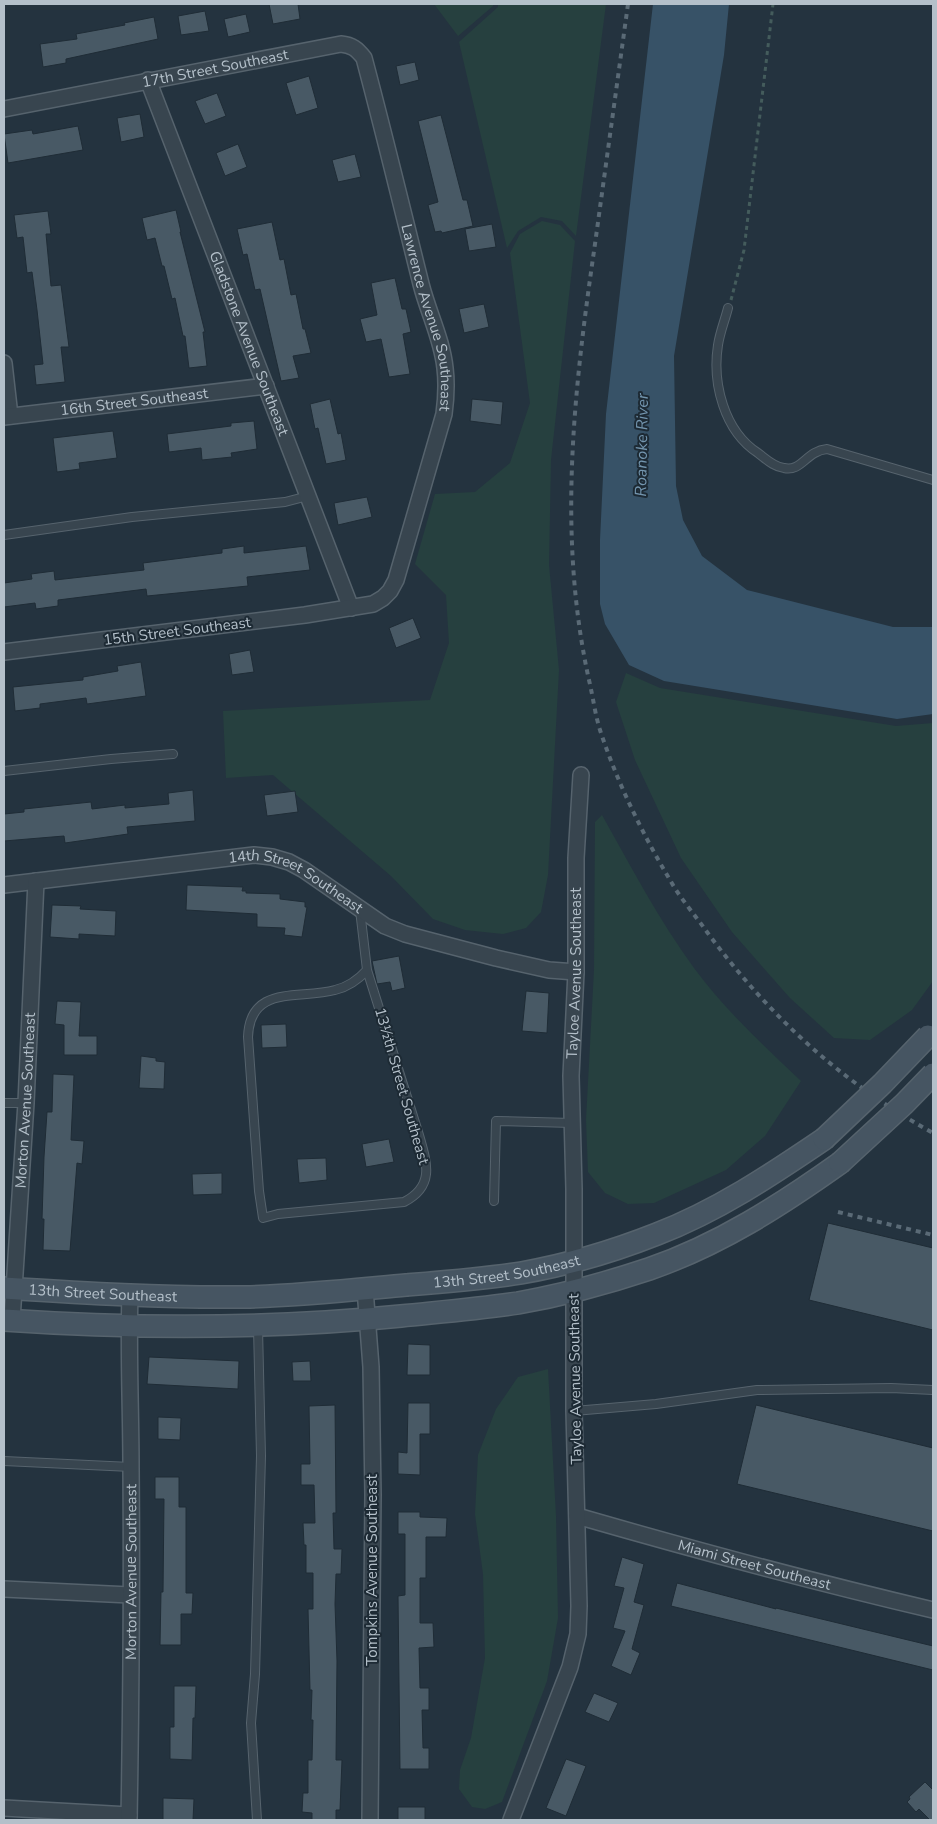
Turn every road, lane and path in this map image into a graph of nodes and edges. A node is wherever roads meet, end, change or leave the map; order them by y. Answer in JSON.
{"nodes":[{"id":1,"x":773,"y":4,"type":"edge"},
{"id":2,"x":148,"y":80,"type":"junction"},
{"id":3,"x":4,"y":109,"type":"edge"},
{"id":4,"x":379,"y":115,"type":"joint"},
{"id":5,"x":728,"y":308,"type":"joint"},
{"id":6,"x":4,"y":363,"type":"edge"},
{"id":7,"x":266,"y":386,"type":"junction"},
{"id":8,"x":7,"y":416,"type":"edge"},
{"id":9,"x":933,"y":480,"type":"edge"},
{"id":10,"x":308,"y":496,"type":"junction"},
{"id":11,"x":4,"y":535,"type":"edge"},
{"id":12,"x":351,"y":608,"type":"junction"},
{"id":13,"x":4,"y":652,"type":"edge"},
{"id":14,"x":173,"y":754,"type":"dead end"},
{"id":15,"x":4,"y":771,"type":"edge"},
{"id":16,"x":581,"y":775,"type":"dead end"},
{"id":17,"x":36,"y":881,"type":"junction"},
{"id":18,"x":4,"y":884,"type":"edge"},
{"id":19,"x":360,"y":908,"type":"junction"},
{"id":20,"x":367,"y":970,"type":"junction"},
{"id":21,"x":576,"y":972,"type":"junction"},
{"id":22,"x":930,"y":1032,"type":"edge"},
{"id":23,"x":933,"y":1074,"type":"edge"},
{"id":24,"x":4,"y":1103,"type":"edge"},
{"id":25,"x":26,"y":1103,"type":"junction"},
{"id":26,"x":572,"y":1123,"type":"junction"},
{"id":27,"x":494,"y":1201,"type":"dead end"},
{"id":28,"x":574,"y":1261,"type":"junction"},
{"id":29,"x":9,"y":1289,"type":"edge"},
{"id":30,"x":365,"y":1289,"type":"junction"},
{"id":31,"x":574,"y":1291,"type":"junction"},
{"id":32,"x":130,"y":1294,"type":"junction"},
{"id":33,"x":367,"y":1319,"type":"junction"},
{"id":34,"x":8,"y":1320,"type":"edge"},
{"id":35,"x":129,"y":1326,"type":"junction"},
{"id":36,"x":258,"y":1326,"type":"junction"},
{"id":37,"x":933,"y":1390,"type":"edge"},
{"id":38,"x":574,"y":1411,"type":"junction"},
{"id":39,"x":4,"y":1461,"type":"edge"},
{"id":40,"x":131,"y":1467,"type":"junction"},
{"id":41,"x":577,"y":1516,"type":"junction"},
{"id":42,"x":4,"y":1589,"type":"edge"},
{"id":43,"x":130,"y":1595,"type":"junction"},
{"id":44,"x":933,"y":1610,"type":"edge"},
{"id":45,"x":4,"y":1808,"type":"edge"},
{"id":46,"x":129,"y":1817,"type":"edge"},
{"id":47,"x":257,"y":1820,"type":"edge"},
{"id":48,"x":370,"y":1820,"type":"edge"},
{"id":49,"x":511,"y":1820,"type":"edge"}],
"edges":[{"from":1,"to":5,"type":"path"},
{"from":2,"to":3,"type":"street","name":"17th Street Southeast"},
{"from":2,"to":4,"type":"street","name":"17th Street Southeast"},
{"from":2,"to":7,"type":"street","name":"Gladstone Avenue Southeast"},
{"from":4,"to":12,"type":"street","name":"Lawrence Avenue Southeast"},
{"from":5,"to":9,"type":"lane"},
{"from":6,"to":8,"type":"street"},
{"from":7,"to":8,"type":"street","name":"16th Street Southeast"},
{"from":7,"to":10,"type":"street","name":"Gladstone Avenue Southeast"},
{"from":10,"to":11,"type":"lane"},
{"from":10,"to":12,"type":"street","name":"Gladstone Avenue Southeast"},
{"from":12,"to":13,"type":"street","name":"15th Street Southeast"},
{"from":14,"to":15,"type":"lane"},
{"from":16,"to":21,"type":"street","name":"Tayloe Avenue Southeast"},
{"from":17,"to":18,"type":"street","name":"14th Street Southeast"},
{"from":17,"to":19,"type":"street","name":"14th Street Southeast"},
{"from":17,"to":25,"type":"street","name":"Morton Avenue Southeast"},
{"from":19,"to":20,"type":"lane","name":"13½th Street Southeast"},
{"from":19,"to":21,"type":"street","name":"14th Street Southeast"},
{"from":20,"to":20,"type":"lane","name":"13½th Street Southeast"},
{"from":21,"to":26,"type":"street","name":"Tayloe Avenue Southeast"},
{"from":22,"to":28,"type":"main road","name":"13th Street Southeast","bridge":true},
{"from":23,"to":31,"type":"main road","name":"13th Street Southeast","bridge":true},
{"from":24,"to":25,"type":"lane"},
{"from":25,"to":29,"type":"street","name":"Morton Avenue Southeast"},
{"from":26,"to":27,"type":"lane"},
{"from":26,"to":28,"type":"street","name":"Tayloe Avenue Southeast"},
{"from":28,"to":30,"type":"main road","name":"13th Street Southeast"},
{"from":28,"to":31,"type":"street","name":"Tayloe Avenue Southeast"},
{"from":29,"to":32,"type":"main road","name":"13th Street Southeast"},
{"from":29,"to":34,"type":"street","name":"Morton Avenue Southeast"},
{"from":30,"to":32,"type":"main road","name":"13th Street Southeast"},
{"from":30,"to":33,"type":"street","name":"Tompkins Avenue Southeast"},
{"from":31,"to":33,"type":"main road","name":"13th Street Southeast"},
{"from":31,"to":38,"type":"street","name":"Tayloe Avenue Southeast"},
{"from":32,"to":35,"type":"street","name":"Morton Avenue Southeast"},
{"from":33,"to":36,"type":"main road","name":"13th Street Southeast"},
{"from":33,"to":48,"type":"street","name":"Tompkins Avenue Southeast"},
{"from":34,"to":35,"type":"main road","name":"13th Street Southeast"},
{"from":35,"to":36,"type":"main road","name":"13th Street Southeast"},
{"from":35,"to":40,"type":"street","name":"Morton Avenue Southeast"},
{"from":36,"to":47,"type":"lane"},
{"from":37,"to":38,"type":"lane"},
{"from":38,"to":41,"type":"street","name":"Tayloe Avenue Southeast"},
{"from":39,"to":40,"type":"lane"},
{"from":40,"to":43,"type":"street","name":"Morton Avenue Southeast"},
{"from":41,"to":44,"type":"street","name":"Miami Street Southeast"},
{"from":41,"to":49,"type":"street","name":"Tayloe Avenue Southeast"},
{"from":42,"to":43,"type":"street"},
{"from":43,"to":46,"type":"street","name":"Morton Avenue Southeast"},
{"from":45,"to":46,"type":"street"}]}
